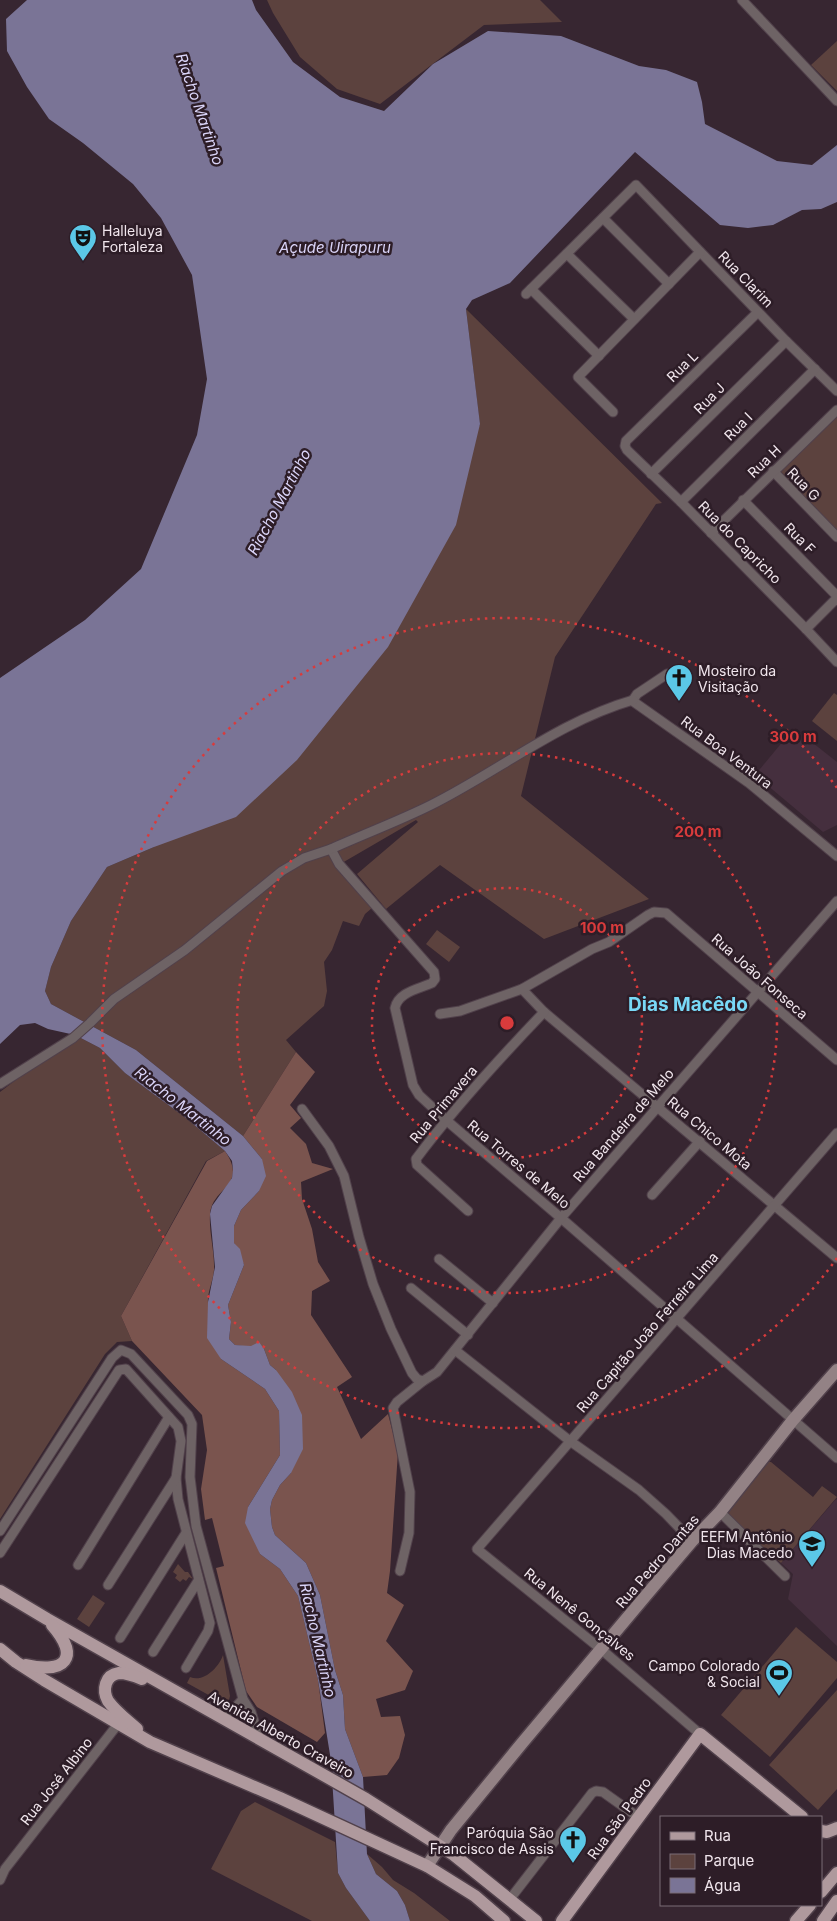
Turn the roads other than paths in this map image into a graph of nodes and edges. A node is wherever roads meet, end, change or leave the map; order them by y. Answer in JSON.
{"nodes":[{"id":1,"x":744,"y":1,"type":"edge"},
{"id":2,"x":837,"y":101,"type":"edge"},
{"id":3,"x":602,"y":218,"type":"junction"},
{"id":4,"x":700,"y":252,"type":"junction"},
{"id":5,"x":567,"y":254,"type":"junction"},
{"id":6,"x":668,"y":284,"type":"junction"},
{"id":7,"x":758,"y":312,"type":"junction"},
{"id":8,"x":634,"y":319,"type":"junction"},
{"id":9,"x":786,"y":341,"type":"junction"},
{"id":10,"x":599,"y":356,"type":"junction"},
{"id":11,"x":815,"y":369,"type":"junction"},
{"id":12,"x":837,"y":391,"type":"edge"},
{"id":13,"x":837,"y":410,"type":"edge"},
{"id":14,"x":612,"y":412,"type":"dead end"},
{"id":15,"x":626,"y":441,"type":"joint"},
{"id":16,"x":773,"y":471,"type":"junction"},
{"id":17,"x":651,"y":474,"type":"junction"},
{"id":18,"x":743,"y":500,"type":"junction"},
{"id":19,"x":681,"y":502,"type":"junction"},
{"id":20,"x":711,"y":533,"type":"junction"},
{"id":21,"x":837,"y":537,"type":"edge"},
{"id":22,"x":837,"y":597,"type":"edge"},
{"id":23,"x":806,"y":629,"type":"junction"},
{"id":24,"x":836,"y":660,"type":"edge"},
{"id":25,"x":667,"y":674,"type":"dead end"},
{"id":26,"x":633,"y":700,"type":"junction"},
{"id":27,"x":330,"y":849,"type":"junction"},
{"id":28,"x":837,"y":856,"type":"edge"},
{"id":29,"x":837,"y":901,"type":"edge"},
{"id":30,"x":522,"y":989,"type":"junction"},
{"id":31,"x":758,"y":992,"type":"junction"},
{"id":32,"x":544,"y":1012,"type":"junction"},
{"id":33,"x":440,"y":1014,"type":"dead end"},
{"id":34,"x":837,"y":1060,"type":"edge"},
{"id":35,"x":0,"y":1084,"type":"edge"},
{"id":36,"x":658,"y":1106,"type":"junction"},
{"id":37,"x":302,"y":1110,"type":"dead end"},
{"id":38,"x":446,"y":1120,"type":"junction"},
{"id":39,"x":837,"y":1133,"type":"edge"},
{"id":40,"x":700,"y":1141,"type":"junction"},
{"id":41,"x":652,"y":1195,"type":"dead end"},
{"id":42,"x":774,"y":1205,"type":"junction"},
{"id":43,"x":468,"y":1211,"type":"dead end"},
{"id":44,"x":561,"y":1218,"type":"junction"},
{"id":45,"x":837,"y":1258,"type":"edge"},
{"id":46,"x":439,"y":1259,"type":"dead end"},
{"id":47,"x":411,"y":1288,"type":"dead end"},
{"id":48,"x":493,"y":1303,"type":"junction"},
{"id":49,"x":676,"y":1320,"type":"junction"},
{"id":50,"x":468,"y":1335,"type":"junction"},
{"id":51,"x":455,"y":1350,"type":"junction"},
{"id":52,"x":837,"y":1370,"type":"edge"},
{"id":53,"x":423,"y":1381,"type":"junction"},
{"id":54,"x":169,"y":1417,"type":"junction"},
{"id":55,"x":793,"y":1420,"type":"junction"},
{"id":56,"x":570,"y":1441,"type":"junction"},
{"id":57,"x":837,"y":1458,"type":"edge"},
{"id":58,"x":176,"y":1478,"type":"junction"},
{"id":59,"x":720,"y":1512,"type":"junction"},
{"id":60,"x":0,"y":1531,"type":"edge"},
{"id":61,"x":186,"y":1533,"type":"junction"},
{"id":62,"x":692,"y":1541,"type":"junction"},
{"id":63,"x":477,"y":1549,"type":"joint"},
{"id":64,"x":0,"y":1553,"type":"edge"},
{"id":65,"x":205,"y":1557,"type":"junction"},
{"id":66,"x":193,"y":1561,"type":"junction"},
{"id":67,"x":78,"y":1564,"type":"dead end"},
{"id":68,"x":400,"y":1571,"type":"dead end"},
{"id":69,"x":786,"y":1576,"type":"dead end"},
{"id":70,"x":198,"y":1581,"type":"junction"},
{"id":71,"x":108,"y":1585,"type":"dead end"},
{"id":72,"x":0,"y":1591,"type":"edge"},
{"id":73,"x":47,"y":1619,"type":"junction"},
{"id":74,"x":120,"y":1638,"type":"dead end"},
{"id":75,"x":0,"y":1650,"type":"edge"},
{"id":76,"x":602,"y":1650,"type":"junction"},
{"id":77,"x":153,"y":1652,"type":"dead end"},
{"id":78,"x":16,"y":1662,"type":"junction"},
{"id":79,"x":186,"y":1668,"type":"dead end"},
{"id":80,"x":173,"y":1690,"type":"junction"},
{"id":81,"x":242,"y":1699,"type":"junction"},
{"id":82,"x":220,"y":1717,"type":"junction"},
{"id":83,"x":118,"y":1724,"type":"junction"},
{"id":84,"x":700,"y":1734,"type":"junction"},
{"id":85,"x":260,"y":1740,"type":"junction"},
{"id":86,"x":150,"y":1742,"type":"junction"},
{"id":87,"x":801,"y":1816,"type":"edge"},
{"id":88,"x":638,"y":1818,"type":"junction"},
{"id":89,"x":837,"y":1828,"type":"edge"},
{"id":90,"x":822,"y":1831,"type":"edge"},
{"id":91,"x":440,"y":1846,"type":"junction"},
{"id":92,"x":426,"y":1866,"type":"junction"},
{"id":93,"x":2,"y":1867,"type":"edge"},
{"id":94,"x":837,"y":1873,"type":"edge"},
{"id":95,"x":0,"y":1880,"type":"edge"},
{"id":96,"x":822,"y":1891,"type":"edge"},
{"id":97,"x":510,"y":1900,"type":"junction"},
{"id":98,"x":837,"y":1901,"type":"edge"},
{"id":99,"x":809,"y":1906,"type":"edge"},
{"id":100,"x":504,"y":1921,"type":"edge"},
{"id":101,"x":536,"y":1921,"type":"edge"},
{"id":102,"x":562,"y":1921,"type":"edge"},
{"id":103,"x":796,"y":1921,"type":"edge"},
{"id":104,"x":823,"y":1921,"type":"edge"}],
"edges":[{"from":1,"to":2,"type":"street"},
{"from":3,"to":4,"type":"street","name":"Rua Clarim"},
{"from":3,"to":5,"type":"street"},
{"from":3,"to":6,"type":"street"},
{"from":4,"to":6,"type":"street"},
{"from":4,"to":7,"type":"street","name":"Rua Clarim"},
{"from":5,"to":8,"type":"street"},
{"from":5,"to":10,"type":"street"},
{"from":6,"to":8,"type":"street"},
{"from":7,"to":9,"type":"street","name":"Rua Clarim"},
{"from":7,"to":15,"type":"street","name":"Rua L"},
{"from":8,"to":10,"type":"street"},
{"from":9,"to":11,"type":"street","name":"Rua Clarim"},
{"from":9,"to":17,"type":"street","name":"Rua J"},
{"from":10,"to":14,"type":"street"},
{"from":11,"to":12,"type":"street","name":"Rua Clarim"},
{"from":11,"to":19,"type":"street","name":"Rua I"},
{"from":13,"to":16,"type":"street","name":"Rua H"},
{"from":15,"to":17,"type":"street","name":"Rua do Capricho"},
{"from":16,"to":18,"type":"street","name":"Rua H"},
{"from":16,"to":21,"type":"street","name":"Rua G"},
{"from":17,"to":19,"type":"street","name":"Rua do Capricho"},
{"from":18,"to":20,"type":"street","name":"Rua H"},
{"from":18,"to":22,"type":"street","name":"Rua F"},
{"from":19,"to":20,"type":"street","name":"Rua do Capricho"},
{"from":20,"to":23,"type":"street","name":"Rua do Capricho"},
{"from":22,"to":23,"type":"street"},
{"from":23,"to":24,"type":"street","name":"Rua do Capricho"},
{"from":25,"to":26,"type":"street"},
{"from":26,"to":27,"type":"street"},
{"from":26,"to":28,"type":"street","name":"Rua Boa Ventura"},
{"from":27,"to":35,"type":"street"},
{"from":27,"to":38,"type":"street","name":"Rua Torres de Melo"},
{"from":29,"to":31,"type":"street","name":"Rua Bandeira de Melo"},
{"from":30,"to":31,"type":"street","name":"Rua João Fonseca"},
{"from":30,"to":32,"type":"street","name":"Rua Chico Mota"},
{"from":30,"to":33,"type":"street"},
{"from":31,"to":34,"type":"street","name":"Rua João Fonseca"},
{"from":31,"to":36,"type":"street","name":"Rua Bandeira de Melo"},
{"from":32,"to":36,"type":"street","name":"Rua Chico Mota"},
{"from":32,"to":38,"type":"street","name":"Rua Primavera"},
{"from":36,"to":40,"type":"street","name":"Rua Chico Mota"},
{"from":36,"to":44,"type":"street","name":"Rua Bandeira de Melo"},
{"from":37,"to":53,"type":"street"},
{"from":38,"to":43,"type":"street","name":"Rua Primavera"},
{"from":38,"to":44,"type":"street","name":"Rua Torres de Melo"},
{"from":39,"to":42,"type":"street","name":"Rua Capitão João Ferreira Lima"},
{"from":40,"to":41,"type":"street"},
{"from":40,"to":42,"type":"street","name":"Rua Chico Mota"},
{"from":42,"to":45,"type":"street","name":"Rua Chico Mota"},
{"from":42,"to":49,"type":"street","name":"Rua Capitão João Ferreira Lima"},
{"from":44,"to":48,"type":"street","name":"Rua Bandeira de Melo"},
{"from":44,"to":49,"type":"street","name":"Rua Torres de Melo"},
{"from":46,"to":48,"type":"street"},
{"from":47,"to":50,"type":"street"},
{"from":48,"to":50,"type":"street","name":"Rua Bandeira de Melo"},
{"from":49,"to":55,"type":"street","name":"Rua Torres de Melo"},
{"from":49,"to":56,"type":"street","name":"Rua Capitão João Ferreira Lima"},
{"from":50,"to":51,"type":"street","name":"Rua Bandeira de Melo"},
{"from":51,"to":53,"type":"street","name":"Rua Bandeira de Melo"},
{"from":51,"to":56,"type":"street"},
{"from":52,"to":55,"type":"main road","name":"Rua Pedro Dantas"},
{"from":53,"to":68,"type":"street","name":"Rua Bandeira de Melo"},
{"from":54,"to":58,"type":"street"},
{"from":54,"to":64,"type":"street"},
{"from":54,"to":67,"type":"street"},
{"from":55,"to":57,"type":"street","name":"Rua Torres de Melo"},
{"from":55,"to":59,"type":"main road","name":"Rua Pedro Dantas"},
{"from":56,"to":62,"type":"street"},
{"from":56,"to":63,"type":"street","name":"Rua Capitão João Ferreira Lima"},
{"from":58,"to":61,"type":"street"},
{"from":58,"to":71,"type":"street"},
{"from":59,"to":62,"type":"main road","name":"Rua Pedro Dantas"},
{"from":59,"to":69,"type":"street"},
{"from":60,"to":65,"type":"street"},
{"from":61,"to":66,"type":"street"},
{"from":61,"to":74,"type":"street"},
{"from":62,"to":76,"type":"main road","name":"Rua Pedro Dantas"},
{"from":63,"to":76,"type":"street","name":"Rua Nenê Gonçalves"},
{"from":65,"to":66,"type":"street"},
{"from":65,"to":81,"type":"street"},
{"from":66,"to":70,"type":"street"},
{"from":70,"to":77,"type":"street"},
{"from":70,"to":79,"type":"street"},
{"from":72,"to":73,"type":"main road","name":"Avenida Alberto Craveiro"},
{"from":73,"to":78,"type":"main road"},
{"from":73,"to":80,"type":"main road","name":"Avenida Alberto Craveiro"},
{"from":75,"to":78,"type":"main road"},
{"from":76,"to":84,"type":"street","name":"Rua Nenê Gonçalves"},
{"from":76,"to":91,"type":"main road","name":"Rua Pedro Dantas"},
{"from":78,"to":83,"type":"main road"},
{"from":80,"to":82,"type":"main road","name":"Avenida Alberto Craveiro"},
{"from":80,"to":86,"type":"main road"},
{"from":81,"to":82,"type":"street"},
{"from":81,"to":85,"type":"street"},
{"from":82,"to":85,"type":"main road","name":"Avenida Alberto Craveiro"},
{"from":83,"to":86,"type":"main road"},
{"from":83,"to":93,"type":"street","name":"Rua José Albino"},
{"from":84,"to":87,"type":"main road","name":"Rua Nenê Gonçalves"},
{"from":84,"to":88,"type":"main road","name":"Rua São Pedro"},
{"from":85,"to":91,"type":"main road","name":"Avenida Alberto Craveiro"},
{"from":86,"to":92,"type":"main road"},
{"from":88,"to":97,"type":"street"},
{"from":88,"to":102,"type":"main road","name":"Rua São Pedro"},
{"from":89,"to":90,"type":"main road"},
{"from":91,"to":92,"type":"main road","name":"Rua Pedro Dantas"},
{"from":91,"to":97,"type":"main road","name":"Avenida Alberto Craveiro"},
{"from":92,"to":100,"type":"main road"},
{"from":93,"to":95,"type":"street","name":"Rua José Albino"},
{"from":94,"to":96,"type":"main road"},
{"from":97,"to":101,"type":"main road","name":"Avenida Alberto Craveiro"},
{"from":98,"to":104,"type":"main road"},
{"from":99,"to":103,"type":"main road"}]}
